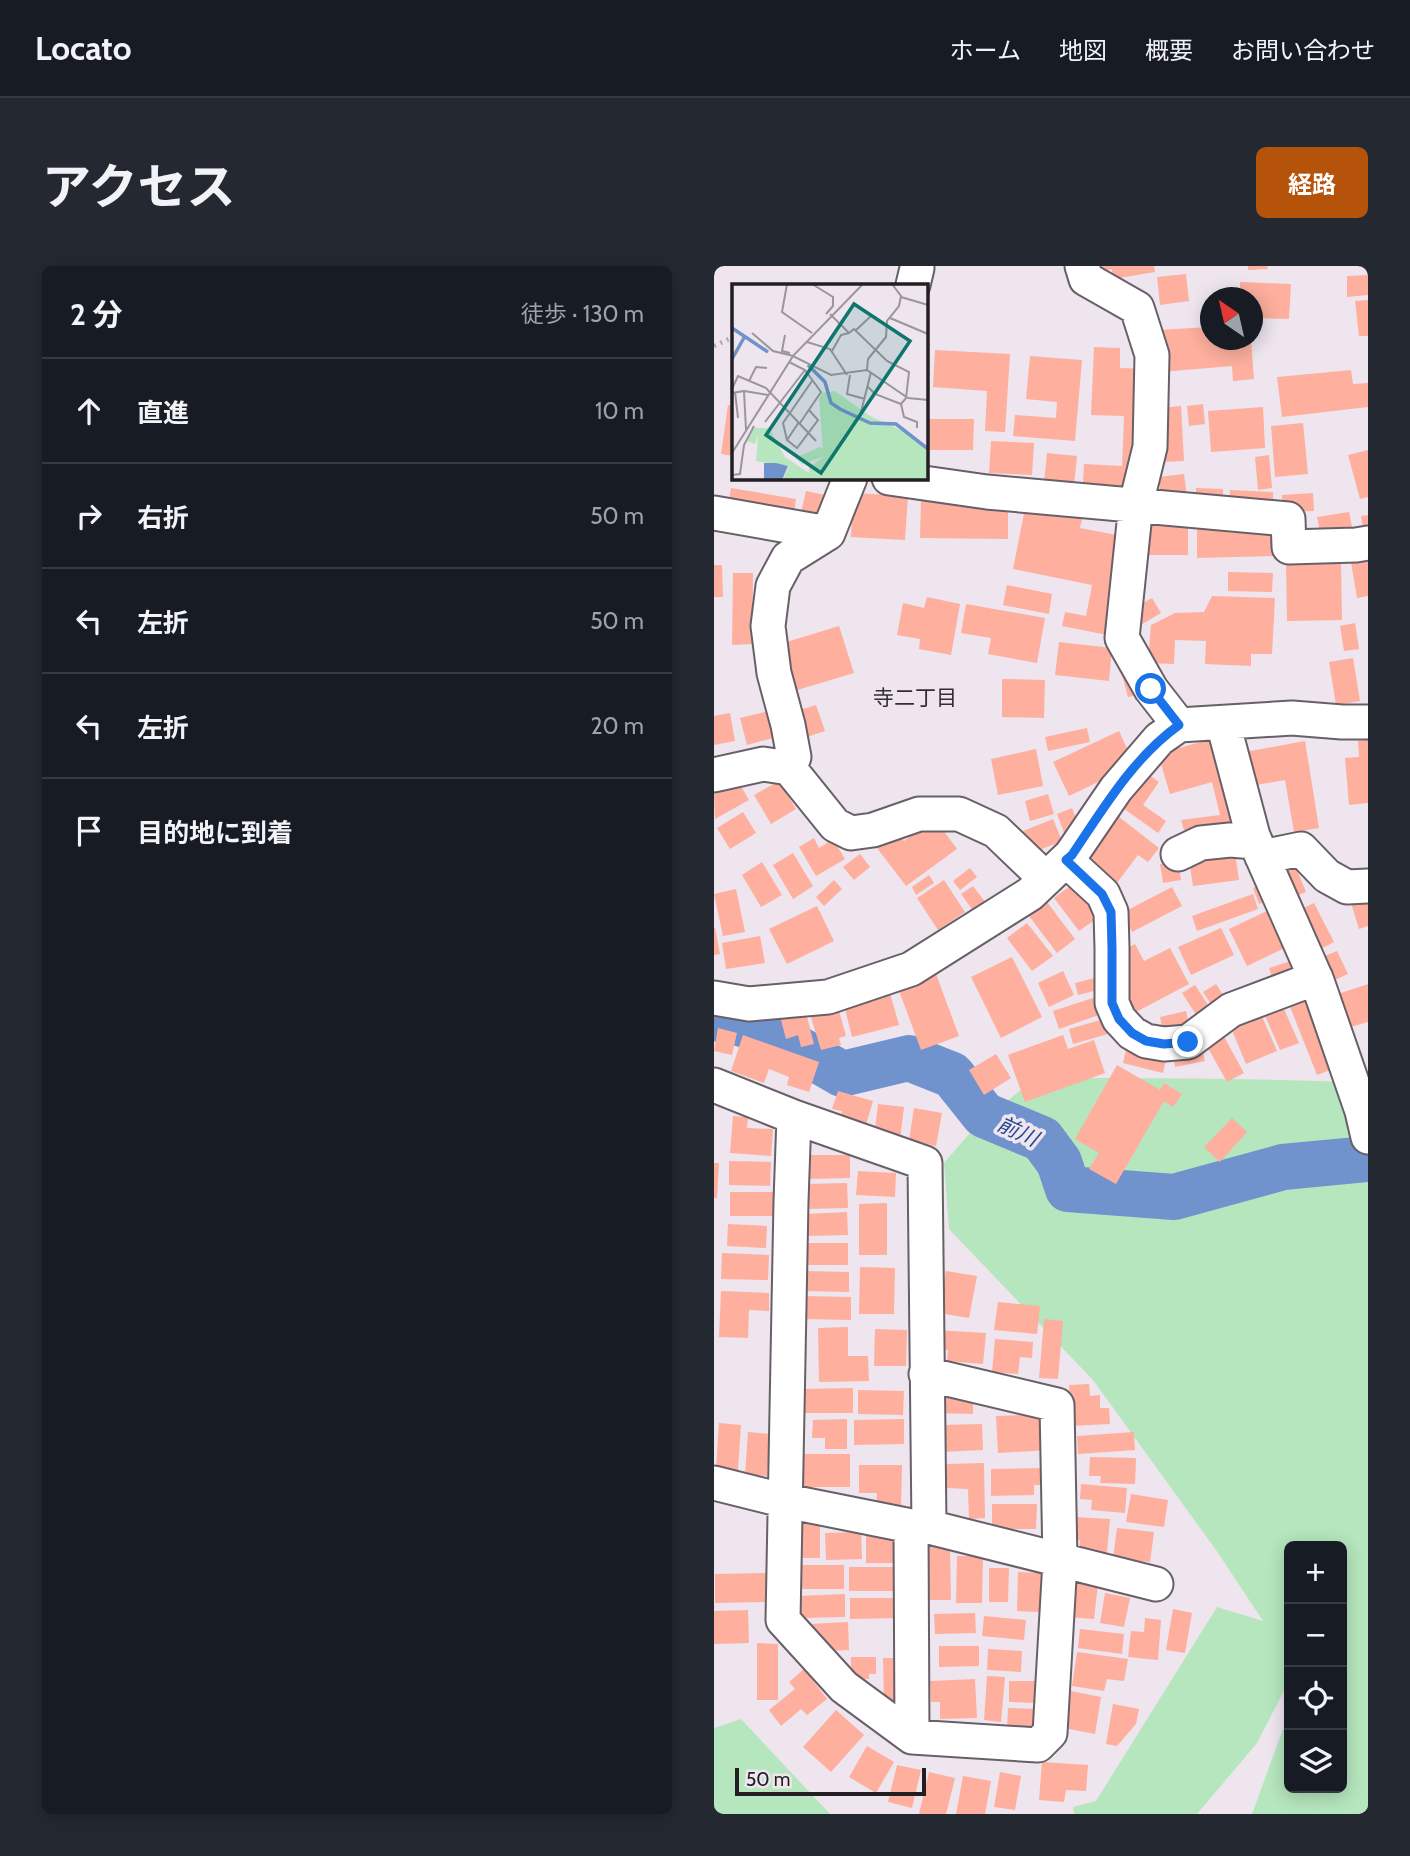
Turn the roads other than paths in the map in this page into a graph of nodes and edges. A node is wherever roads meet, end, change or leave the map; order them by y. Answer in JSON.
{"nodes":[{"id":1,"x":1082,"y":266,"type":"edge"},
{"id":2,"x":849,"y":480,"type":"edge"},
{"id":3,"x":903,"y":480,"type":"edge"},
{"id":4,"x":1136,"y":504,"type":"junction"},
{"id":5,"x":714,"y":513,"type":"edge"},
{"id":6,"x":828,"y":533,"type":"junction"},
{"id":7,"x":1368,"y":543,"type":"edge"},
{"id":8,"x":1368,"y":722,"type":"edge"},
{"id":9,"x":1223,"y":723,"type":"junction"},
{"id":10,"x":1179,"y":725,"type":"junction"},
{"id":11,"x":789,"y":768,"type":"junction"},
{"id":12,"x":714,"y":775,"type":"edge"},
{"id":13,"x":1259,"y":850,"type":"junction"},
{"id":14,"x":1178,"y":855,"type":"dead end"},
{"id":15,"x":1056,"y":869,"type":"junction"},
{"id":16,"x":1368,"y":886,"type":"edge"},
{"id":17,"x":1316,"y":978,"type":"junction"},
{"id":18,"x":714,"y":998,"type":"edge"},
{"id":19,"x":714,"y":1085,"type":"edge"},
{"id":20,"x":794,"y":1117,"type":"junction"},
{"id":21,"x":1368,"y":1137,"type":"edge"},
{"id":22,"x":926,"y":1374,"type":"junction"},
{"id":23,"x":714,"y":1483,"type":"edge"},
{"id":24,"x":786,"y":1501,"type":"junction"},
{"id":25,"x":920,"y":1527,"type":"junction"},
{"id":26,"x":1060,"y":1561,"type":"junction"},
{"id":27,"x":1156,"y":1584,"type":"dead end"},
{"id":28,"x":912,"y":1737,"type":"junction"}],
"edges":[{"from":1,"to":4,"type":"street"},
{"from":2,"to":6,"type":"street"},
{"from":3,"to":4,"type":"street"},
{"from":4,"to":7,"type":"street"},
{"from":4,"to":10,"type":"street"},
{"from":5,"to":6,"type":"street"},
{"from":6,"to":11,"type":"street"},
{"from":8,"to":9,"type":"street"},
{"from":9,"to":10,"type":"street"},
{"from":9,"to":13,"type":"street"},
{"from":10,"to":15,"type":"street"},
{"from":11,"to":12,"type":"street"},
{"from":11,"to":15,"type":"street"},
{"from":13,"to":14,"type":"street"},
{"from":13,"to":16,"type":"street"},
{"from":13,"to":17,"type":"street"},
{"from":15,"to":17,"type":"street"},
{"from":15,"to":18,"type":"street"},
{"from":17,"to":21,"type":"street"},
{"from":19,"to":20,"type":"street"},
{"from":20,"to":22,"type":"street"},
{"from":20,"to":24,"type":"street"},
{"from":22,"to":25,"type":"street"},
{"from":22,"to":26,"type":"street"},
{"from":23,"to":24,"type":"street"},
{"from":24,"to":25,"type":"street"},
{"from":24,"to":28,"type":"street"},
{"from":25,"to":26,"type":"street"},
{"from":25,"to":28,"type":"street"},
{"from":26,"to":27,"type":"street"},
{"from":26,"to":28,"type":"street"}]}
